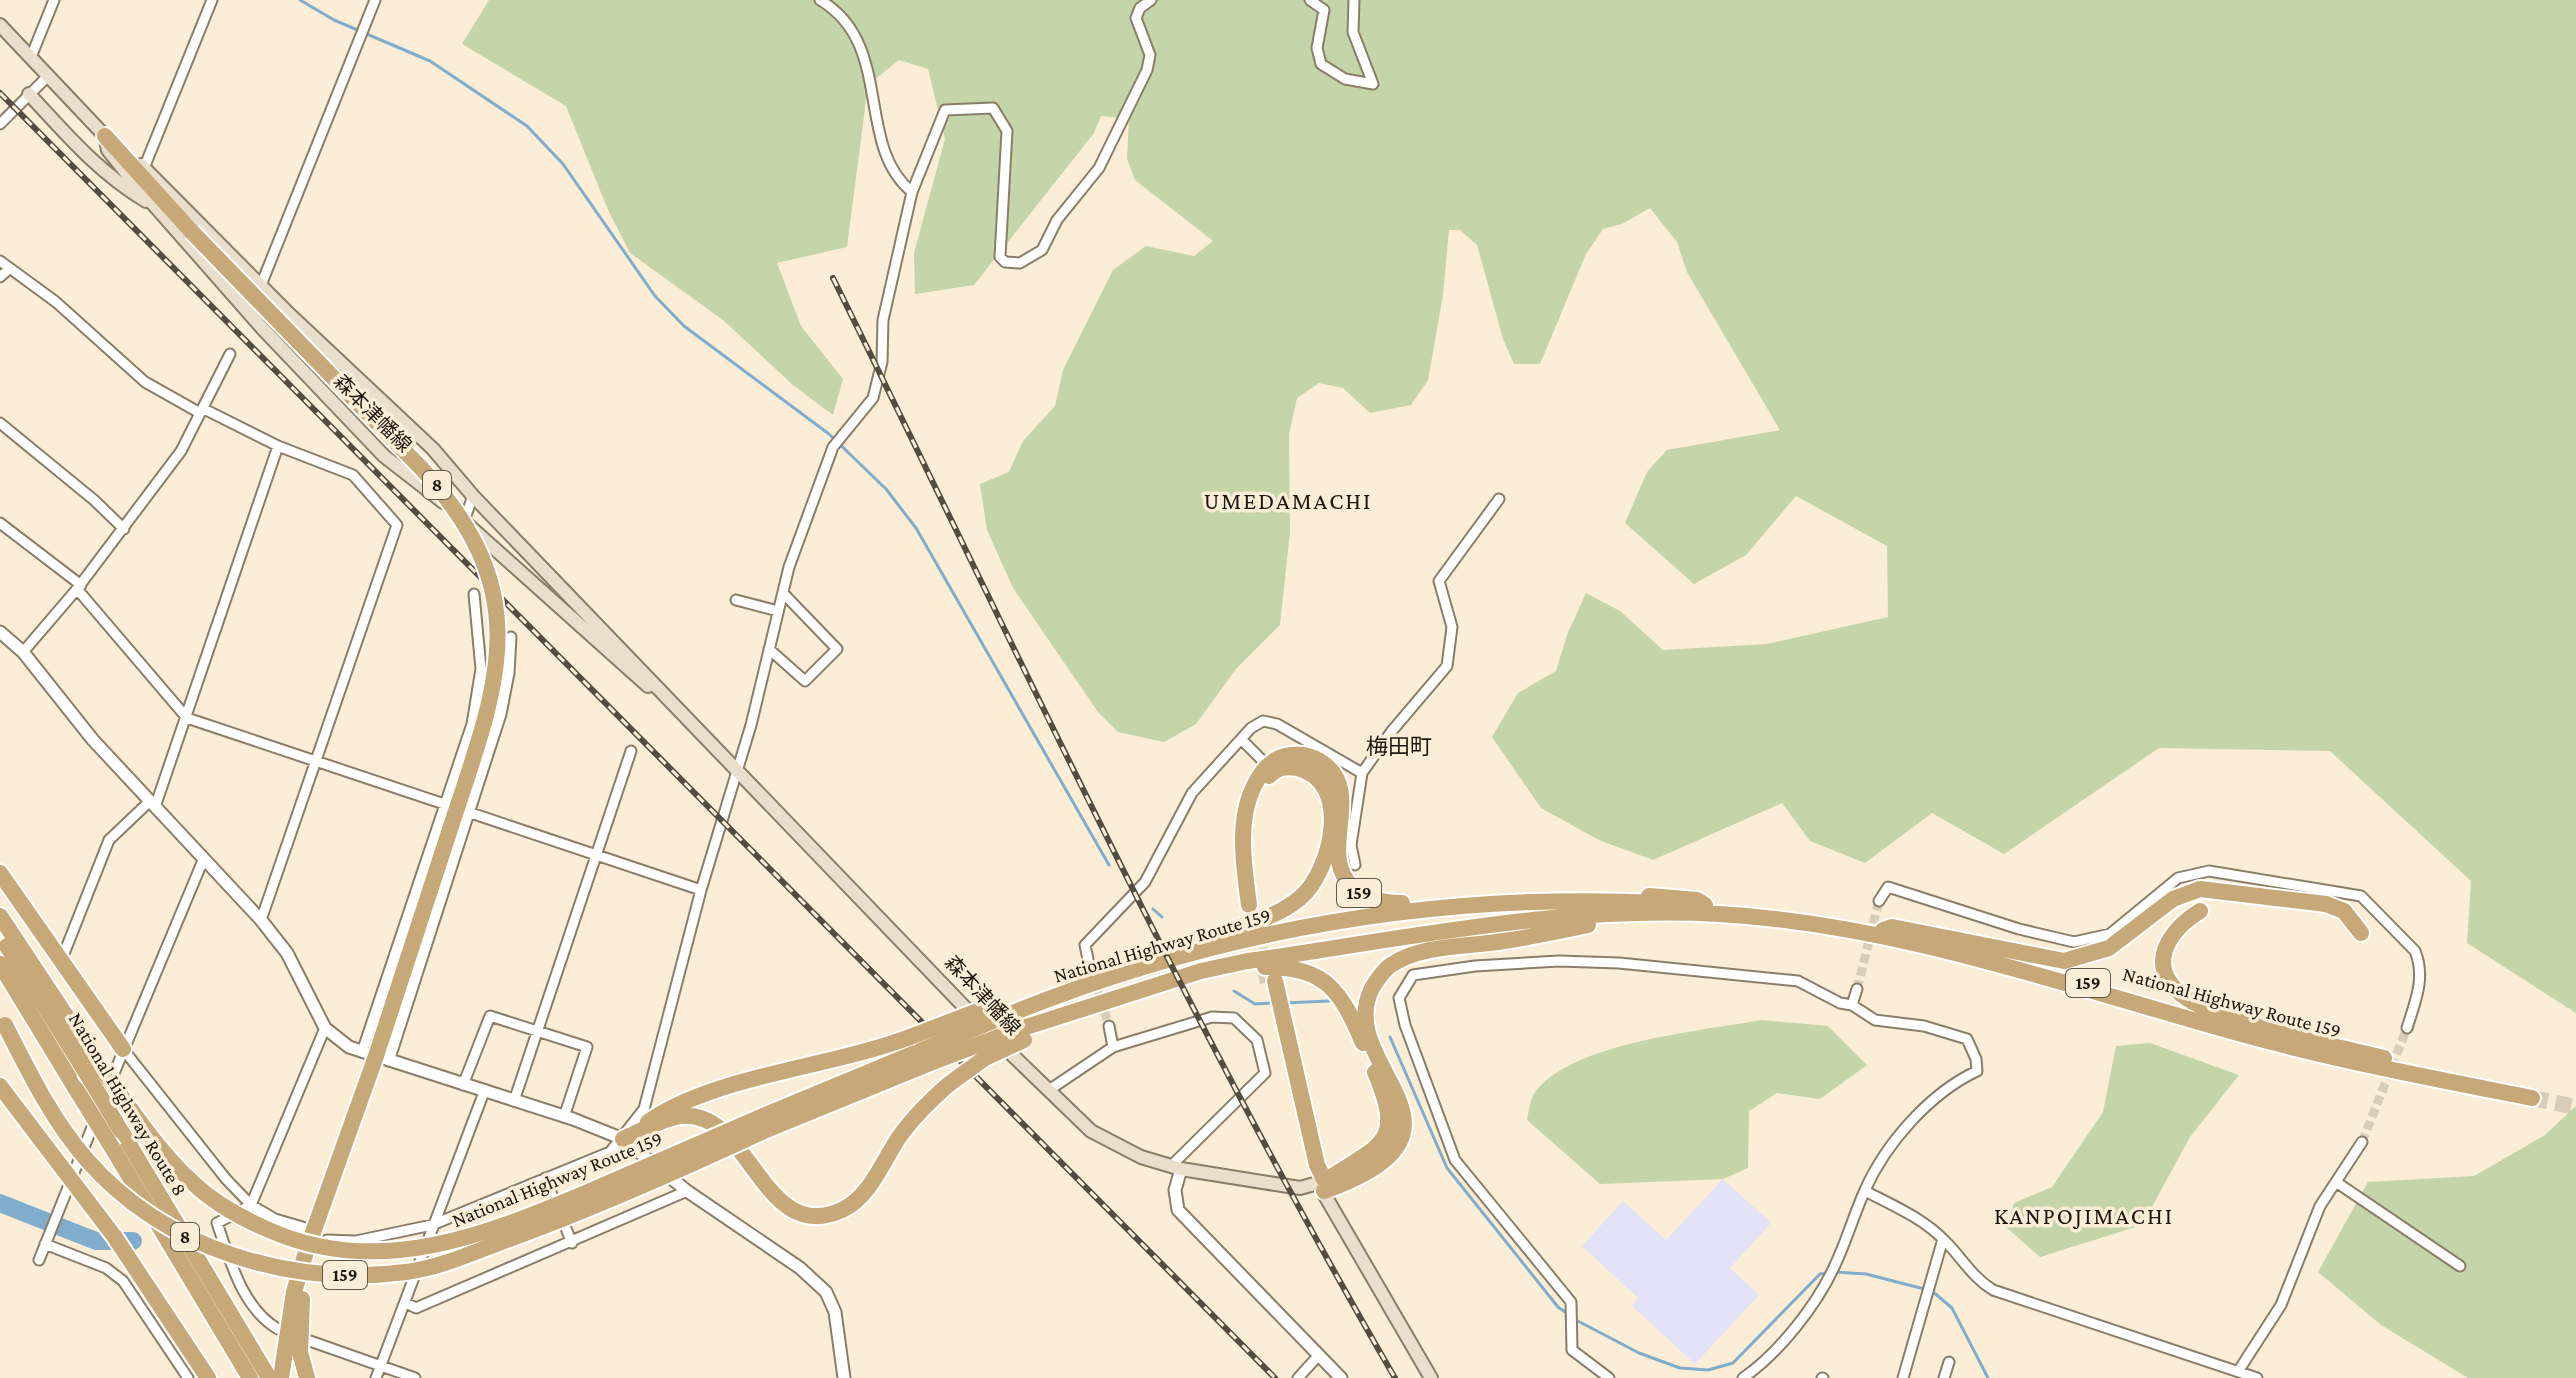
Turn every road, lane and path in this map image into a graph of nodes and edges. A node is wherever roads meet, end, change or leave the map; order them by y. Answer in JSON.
{"nodes":[{"id":1,"x":54,"y":0,"type":"edge"},
{"id":2,"x":212,"y":0,"type":"edge"},
{"id":3,"x":375,"y":0,"type":"edge"},
{"id":4,"x":820,"y":0,"type":"edge"},
{"id":5,"x":1151,"y":0,"type":"edge"},
{"id":6,"x":1310,"y":0,"type":"edge"},
{"id":7,"x":1354,"y":0,"type":"edge"},
{"id":8,"x":0,"y":25,"type":"edge"},
{"id":9,"x":31,"y":57,"type":"junction"},
{"id":10,"x":49,"y":75,"type":"junction"},
{"id":11,"x":29,"y":94,"type":"junction"},
{"id":12,"x":0,"y":124,"type":"edge"},
{"id":13,"x":105,"y":136,"type":"junction"},
{"id":14,"x":144,"y":168,"type":"junction"},
{"id":15,"x":912,"y":192,"type":"junction"},
{"id":16,"x":155,"y":207,"type":"junction"},
{"id":17,"x":0,"y":261,"type":"edge"},
{"id":18,"x":9,"y":269,"type":"junction"},
{"id":19,"x":0,"y":277,"type":"edge"},
{"id":20,"x":261,"y":285,"type":"junction"},
{"id":21,"x":230,"y":354,"type":"dead end"},
{"id":22,"x":358,"y":376,"type":"junction"},
{"id":23,"x":202,"y":411,"type":"junction"},
{"id":24,"x":342,"y":412,"type":"junction"},
{"id":25,"x":0,"y":423,"type":"edge"},
{"id":26,"x":278,"y":446,"type":"junction"},
{"id":27,"x":473,"y":496,"type":"junction"},
{"id":28,"x":1499,"y":499,"type":"dead end"},
{"id":29,"x":464,"y":521,"type":"junction"},
{"id":30,"x":0,"y":523,"type":"edge"},
{"id":31,"x":124,"y":529,"type":"junction"},
{"id":32,"x":79,"y":587,"type":"junction"},
{"id":33,"x":783,"y":593,"type":"junction"},
{"id":34,"x":474,"y":594,"type":"dead end"},
{"id":35,"x":736,"y":600,"type":"dead end"},
{"id":36,"x":778,"y":611,"type":"junction"},
{"id":37,"x":2,"y":637,"type":"edge"},
{"id":38,"x":511,"y":637,"type":"dead end"},
{"id":39,"x":769,"y":649,"type":"junction"},
{"id":40,"x":481,"y":650,"type":"junction"},
{"id":41,"x":23,"y":652,"type":"junction"},
{"id":42,"x":511,"y":654,"type":"junction"},
{"id":43,"x":685,"y":715,"type":"junction"},
{"id":44,"x":187,"y":718,"type":"junction"},
{"id":45,"x":1242,"y":740,"type":"junction"},
{"id":46,"x":631,"y":751,"type":"dead end"},
{"id":47,"x":317,"y":761,"type":"junction"},
{"id":48,"x":737,"y":768,"type":"junction"},
{"id":49,"x":1270,"y":768,"type":"junction"},
{"id":50,"x":1362,"y":773,"type":"junction"},
{"id":51,"x":152,"y":804,"type":"junction"},
{"id":52,"x":456,"y":810,"type":"junction"},
{"id":53,"x":597,"y":855,"type":"junction"},
{"id":54,"x":204,"y":858,"type":"junction"},
{"id":55,"x":1355,"y":865,"type":"dead end"},
{"id":56,"x":0,"y":873,"type":"edge"},
{"id":57,"x":701,"y":890,"type":"junction"},
{"id":58,"x":1879,"y":901,"type":"dead end"},
{"id":59,"x":1252,"y":905,"type":"tunnel mouth"},
{"id":60,"x":1705,"y":905,"type":"junction"},
{"id":61,"x":2200,"y":911,"type":"dead end"},
{"id":62,"x":0,"y":916,"type":"edge"},
{"id":63,"x":261,"y":920,"type":"junction"},
{"id":64,"x":1801,"y":923,"type":"junction"},
{"id":65,"x":1883,"y":930,"type":"junction"},
{"id":66,"x":2361,"y":933,"type":"dead end"},
{"id":67,"x":0,"y":934,"type":"edge"},
{"id":68,"x":1088,"y":959,"type":"tunnel mouth"},
{"id":69,"x":59,"y":960,"type":"junction"},
{"id":70,"x":1248,"y":961,"type":"junction"},
{"id":71,"x":0,"y":964,"type":"edge"},
{"id":72,"x":1100,"y":979,"type":"junction"},
{"id":73,"x":1271,"y":981,"type":"tunnel mouth"},
{"id":74,"x":1857,"y":989,"type":"tunnel mouth"},
{"id":75,"x":1852,"y":1005,"type":"junction"},
{"id":76,"x":2,"y":1020,"type":"edge"},
{"id":77,"x":1109,"y":1026,"type":"tunnel mouth"},
{"id":78,"x":325,"y":1028,"type":"junction"},
{"id":79,"x":2407,"y":1028,"type":"tunnel mouth"},
{"id":80,"x":537,"y":1031,"type":"junction"},
{"id":81,"x":1021,"y":1035,"type":"junction"},
{"id":82,"x":1113,"y":1047,"type":"junction"},
{"id":83,"x":123,"y":1049,"type":"junction"},
{"id":84,"x":920,"y":1051,"type":"junction"},
{"id":85,"x":376,"y":1056,"type":"junction"},
{"id":86,"x":90,"y":1064,"type":"junction"},
{"id":87,"x":2427,"y":1074,"type":"junction"},
{"id":88,"x":463,"y":1085,"type":"junction"},
{"id":89,"x":2467,"y":1085,"type":"junction"},
{"id":90,"x":0,"y":1086,"type":"edge"},
{"id":91,"x":1049,"y":1090,"type":"junction"},
{"id":92,"x":484,"y":1092,"type":"junction"},
{"id":93,"x":2532,"y":1098,"type":"tunnel mouth"},
{"id":94,"x":514,"y":1101,"type":"junction"},
{"id":95,"x":564,"y":1117,"type":"junction"},
{"id":96,"x":765,"y":1123,"type":"junction"},
{"id":97,"x":623,"y":1139,"type":"junction"},
{"id":98,"x":2362,"y":1142,"type":"tunnel mouth"},
{"id":99,"x":1176,"y":1168,"type":"junction"},
{"id":100,"x":545,"y":1178,"type":"junction"},
{"id":101,"x":72,"y":1180,"type":"junction"},
{"id":102,"x":2336,"y":1182,"type":"junction"},
{"id":103,"x":1322,"y":1186,"type":"junction"},
{"id":104,"x":687,"y":1191,"type":"junction"},
{"id":105,"x":1865,"y":1191,"type":"junction"},
{"id":106,"x":251,"y":1205,"type":"junction"},
{"id":107,"x":432,"y":1225,"type":"junction"},
{"id":108,"x":321,"y":1235,"type":"junction"},
{"id":109,"x":1943,"y":1239,"type":"junction"},
{"id":110,"x":572,"y":1243,"type":"junction"},
{"id":111,"x":45,"y":1244,"type":"junction"},
{"id":112,"x":39,"y":1260,"type":"dead end"},
{"id":113,"x":2460,"y":1266,"type":"dead end"},
{"id":114,"x":406,"y":1303,"type":"junction"},
{"id":115,"x":278,"y":1329,"type":"dead end"},
{"id":116,"x":310,"y":1341,"type":"dead end"},
{"id":117,"x":241,"y":1346,"type":"junction"},
{"id":118,"x":1318,"y":1356,"type":"junction"},
{"id":119,"x":1949,"y":1362,"type":"dead end"},
{"id":120,"x":381,"y":1366,"type":"junction"},
{"id":121,"x":2239,"y":1370,"type":"junction"},
{"id":122,"x":1427,"y":1377,"type":"edge"},
{"id":123,"x":188,"y":1378,"type":"edge"},
{"id":124,"x":208,"y":1378,"type":"edge"},
{"id":125,"x":250,"y":1378,"type":"edge"},
{"id":126,"x":269,"y":1378,"type":"edge"},
{"id":127,"x":281,"y":1378,"type":"edge"},
{"id":128,"x":307,"y":1378,"type":"edge"},
{"id":129,"x":376,"y":1378,"type":"edge"},
{"id":130,"x":415,"y":1378,"type":"edge"},
{"id":131,"x":844,"y":1378,"type":"edge"},
{"id":132,"x":1298,"y":1378,"type":"edge"},
{"id":133,"x":1341,"y":1378,"type":"edge"},
{"id":134,"x":1609,"y":1378,"type":"edge"},
{"id":135,"x":1743,"y":1378,"type":"edge"},
{"id":136,"x":1903,"y":1378,"type":"edge"},
{"id":137,"x":1944,"y":1378,"type":"edge"},
{"id":138,"x":2257,"y":1378,"type":"edge"}],
"edges":[{"from":1,"to":9,"type":"street"},
{"from":2,"to":14,"type":"street"},
{"from":3,"to":20,"type":"street"},
{"from":4,"to":15,"type":"street"},
{"from":5,"to":15,"type":"street"},
{"from":6,"to":7,"type":"street"},
{"from":8,"to":9,"type":"main road","name":"森本津幡線"},
{"from":9,"to":10,"type":"main road","name":"森本津幡線"},
{"from":10,"to":11,"type":"street"},
{"from":10,"to":13,"type":"main road","name":"森本津幡線"},
{"from":11,"to":12,"type":"street"},
{"from":11,"to":16,"type":"main road"},
{"from":13,"to":14,"type":"main road","name":"森本津幡線"},
{"from":13,"to":16,"type":"main road","name":"森本津幡線"},
{"from":13,"to":52,"type":"highway","number":"8","bridge":true},
{"from":14,"to":20,"type":"main road","name":"森本津幡線"},
{"from":15,"to":33,"type":"street"},
{"from":16,"to":24,"type":"main road","name":"森本津幡線"},
{"from":17,"to":18,"type":"street"},
{"from":18,"to":19,"type":"street"},
{"from":18,"to":23,"type":"street"},
{"from":20,"to":22,"type":"main road","name":"森本津幡線"},
{"from":21,"to":23,"type":"street"},
{"from":22,"to":24,"type":"street"},
{"from":22,"to":27,"type":"main road","name":"森本津幡線"},
{"from":23,"to":26,"type":"street"},
{"from":23,"to":31,"type":"street"},
{"from":24,"to":29,"type":"main road","name":"森本津幡線"},
{"from":25,"to":31,"type":"street"},
{"from":26,"to":44,"type":"street"},
{"from":26,"to":47,"type":"street"},
{"from":27,"to":29,"type":"street"},
{"from":27,"to":43,"type":"main road","name":"森本津幡線"},
{"from":28,"to":50,"type":"street"},
{"from":29,"to":43,"type":"main road","name":"森本津幡線"},
{"from":30,"to":32,"type":"street"},
{"from":31,"to":32,"type":"street"},
{"from":32,"to":41,"type":"street"},
{"from":32,"to":44,"type":"street"},
{"from":33,"to":36,"type":"street"},
{"from":33,"to":39,"type":"street"},
{"from":34,"to":40,"type":"street"},
{"from":35,"to":36,"type":"street"},
{"from":36,"to":39,"type":"street"},
{"from":37,"to":41,"type":"street"},
{"from":38,"to":42,"type":"street"},
{"from":39,"to":48,"type":"street"},
{"from":40,"to":42,"type":"street"},
{"from":40,"to":52,"type":"street"},
{"from":41,"to":51,"type":"street"},
{"from":42,"to":52,"type":"street"},
{"from":43,"to":48,"type":"main road","name":"森本津幡線"},
{"from":44,"to":47,"type":"street"},
{"from":44,"to":51,"type":"street"},
{"from":45,"to":49,"type":"street"},
{"from":45,"to":50,"type":"street"},
{"from":45,"to":68,"type":"street"},
{"from":46,"to":53,"type":"street"},
{"from":47,"to":52,"type":"street"},
{"from":47,"to":63,"type":"street"},
{"from":48,"to":57,"type":"street"},
{"from":48,"to":91,"type":"main road","name":"森本津幡線"},
{"from":49,"to":59,"type":"highway"},
{"from":49,"to":60,"type":"highway","number":"159"},
{"from":49,"to":72,"type":"highway","number":"159"},
{"from":50,"to":55,"type":"street"},
{"from":51,"to":54,"type":"street"},
{"from":51,"to":69,"type":"street"},
{"from":52,"to":53,"type":"street"},
{"from":52,"to":85,"type":"highway","number":"8"},
{"from":52,"to":85,"type":"street"},
{"from":52,"to":85,"type":"street"},
{"from":53,"to":57,"type":"street"},
{"from":53,"to":80,"type":"street"},
{"from":54,"to":63,"type":"street"},
{"from":54,"to":83,"type":"street"},
{"from":56,"to":69,"type":"highway"},
{"from":57,"to":97,"type":"street"},
{"from":58,"to":79,"type":"street"},
{"from":60,"to":65,"type":"highway","name":"National Highway Route 159","number":"159"},
{"from":60,"to":72,"type":"highway","name":"National Highway Route 159","number":"159"},
{"from":61,"to":87,"type":"highway"},
{"from":62,"to":86,"type":"highway","name":"National Highway Route 159","number":"159"},
{"from":63,"to":78,"type":"street"},
{"from":64,"to":70,"type":"highway","name":"National Highway Route 159","number":"159"},
{"from":64,"to":89,"type":"highway","name":"National Highway Route 159","number":"159"},
{"from":64,"to":103,"type":"highway","number":"159"},
{"from":65,"to":66,"type":"highway"},
{"from":65,"to":87,"type":"highway","name":"National Highway Route 159","number":"159"},
{"from":67,"to":86,"type":"highway","name":"National Highway Route 8","number":"8"},
{"from":69,"to":83,"type":"highway"},
{"from":70,"to":81,"type":"highway","name":"National Highway Route 159","number":"159"},
{"from":70,"to":103,"type":"highway","number":"159"},
{"from":71,"to":117,"type":"highway","name":"National Highway Route 8","number":"8","bridge":true},
{"from":72,"to":84,"type":"highway","name":"National Highway Route 159","number":"159","bridge":true},
{"from":73,"to":103,"type":"highway"},
{"from":74,"to":75,"type":"street"},
{"from":75,"to":105,"type":"street"},
{"from":75,"to":134,"type":"street"},
{"from":76,"to":96,"type":"highway","name":"National Highway Route 159","number":"159","bridge":true},
{"from":77,"to":82,"type":"street"},
{"from":78,"to":85,"type":"street"},
{"from":78,"to":106,"type":"street"},
{"from":80,"to":88,"type":"street"},
{"from":80,"to":94,"type":"street"},
{"from":80,"to":95,"type":"street"},
{"from":81,"to":84,"type":"highway","name":"National Highway Route 159","number":"159","bridge":true},
{"from":81,"to":97,"type":"highway","number":"159","bridge":true},
{"from":82,"to":91,"type":"street"},
{"from":82,"to":99,"type":"street"},
{"from":83,"to":101,"type":"street"},
{"from":83,"to":106,"type":"street"},
{"from":84,"to":96,"type":"highway","name":"National Highway Route 159","number":"159"},
{"from":84,"to":97,"type":"highway","number":"159"},
{"from":85,"to":88,"type":"street"},
{"from":85,"to":108,"type":"highway","number":"8"},
{"from":86,"to":96,"type":"highway","name":"National Highway Route 159","number":"159","bridge":true},
{"from":86,"to":117,"type":"highway","name":"National Highway Route 8","number":"8","bridge":true},
{"from":87,"to":89,"type":"highway","name":"National Highway Route 159","number":"159"},
{"from":88,"to":92,"type":"street"},
{"from":89,"to":93,"type":"highway","name":"National Highway Route 159","number":"159"},
{"from":90,"to":101,"type":"highway"},
{"from":91,"to":99,"type":"main road","name":"森本津幡線"},
{"from":92,"to":94,"type":"street"},
{"from":92,"to":107,"type":"street"},
{"from":94,"to":95,"type":"street"},
{"from":95,"to":97,"type":"street"},
{"from":97,"to":100,"type":"street"},
{"from":97,"to":104,"type":"street"},
{"from":98,"to":102,"type":"street"},
{"from":99,"to":103,"type":"main road","name":"森本津幡線"},
{"from":99,"to":118,"type":"street"},
{"from":100,"to":107,"type":"street"},
{"from":100,"to":110,"type":"street"},
{"from":101,"to":111,"type":"street"},
{"from":101,"to":124,"type":"highway"},
{"from":102,"to":113,"type":"street"},
{"from":102,"to":121,"type":"street"},
{"from":103,"to":122,"type":"main road"},
{"from":104,"to":110,"type":"street"},
{"from":104,"to":131,"type":"street"},
{"from":105,"to":109,"type":"street"},
{"from":105,"to":135,"type":"street"},
{"from":106,"to":108,"type":"street"},
{"from":106,"to":115,"type":"street"},
{"from":107,"to":108,"type":"street"},
{"from":107,"to":114,"type":"street"},
{"from":108,"to":127,"type":"highway","number":"8"},
{"from":108,"to":128,"type":"highway","number":"8"},
{"from":109,"to":121,"type":"street"},
{"from":109,"to":136,"type":"street"},
{"from":110,"to":114,"type":"street"},
{"from":111,"to":112,"type":"street"},
{"from":111,"to":123,"type":"street"},
{"from":114,"to":120,"type":"street"},
{"from":116,"to":120,"type":"street"},
{"from":117,"to":125,"type":"highway","name":"National Highway Route 8","number":"8"},
{"from":117,"to":126,"type":"highway","name":"National Highway Route 8","number":"8"},
{"from":118,"to":132,"type":"street"},
{"from":118,"to":133,"type":"street"},
{"from":119,"to":137,"type":"street"},
{"from":120,"to":129,"type":"street"},
{"from":120,"to":130,"type":"street"},
{"from":121,"to":138,"type":"street"}]}
